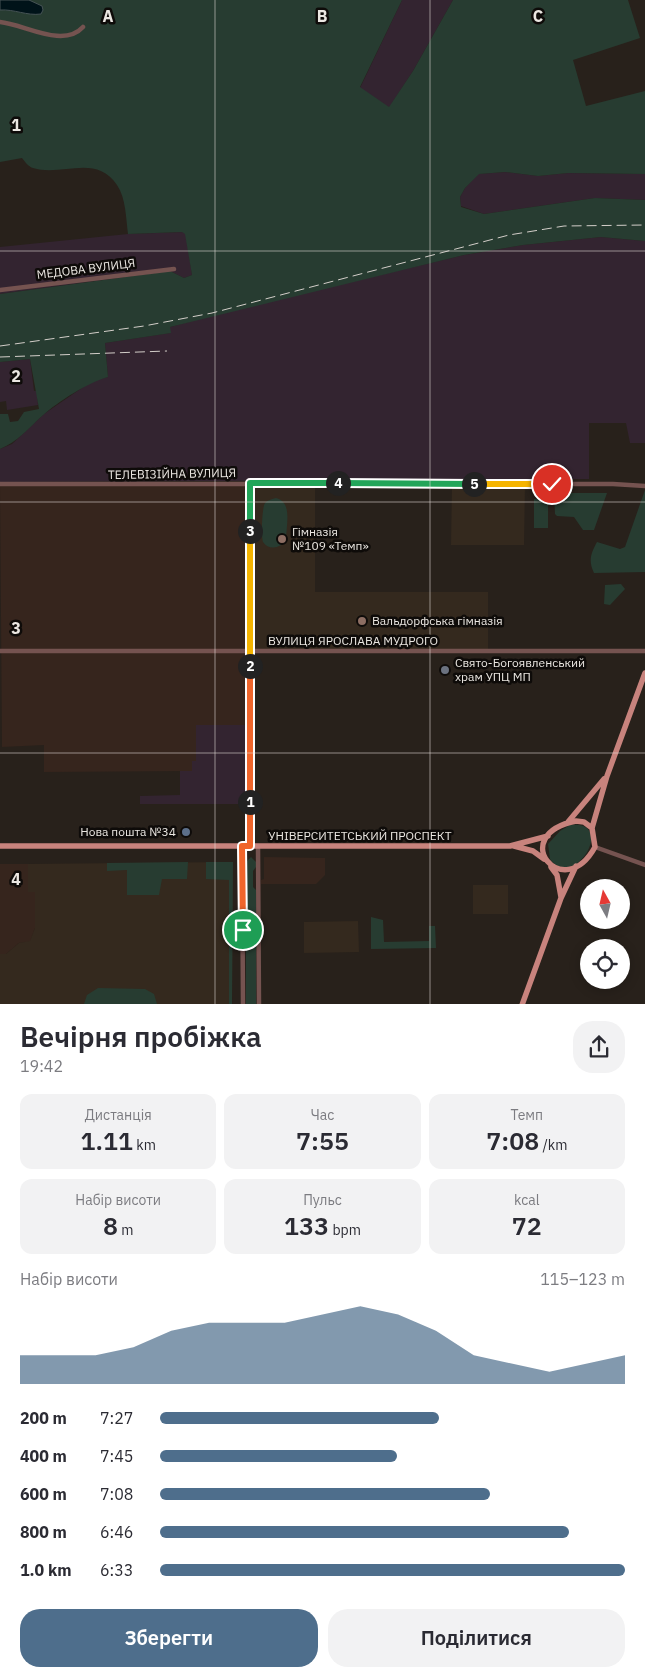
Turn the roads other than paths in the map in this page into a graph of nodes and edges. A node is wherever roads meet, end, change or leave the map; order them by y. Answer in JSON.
{"nodes":[{"id":1,"x":0,"y":22,"type":"edge"},
{"id":2,"x":83,"y":27,"type":"dead end"},
{"id":3,"x":174,"y":269,"type":"dead end"},
{"id":4,"x":0,"y":290,"type":"edge"},
{"id":5,"x":250,"y":483,"type":"junction"},
{"id":6,"x":0,"y":484,"type":"edge"},
{"id":7,"x":645,"y":486,"type":"edge"},
{"id":8,"x":0,"y":650,"type":"edge"},
{"id":9,"x":250,"y":650,"type":"junction"},
{"id":10,"x":645,"y":651,"type":"edge"},
{"id":11,"x":645,"y":673,"type":"edge"},
{"id":12,"x":606,"y":776,"type":"junction"},
{"id":13,"x":567,"y":822,"type":"junction"},
{"id":14,"x":592,"y":828,"type":"junction"},
{"id":15,"x":548,"y":836,"type":"junction"},
{"id":16,"x":0,"y":846,"type":"edge"},
{"id":17,"x":242,"y":846,"type":"junction"},
{"id":18,"x":250,"y":846,"type":"junction"},
{"id":19,"x":258,"y":846,"type":"junction"},
{"id":20,"x":510,"y":846,"type":"junction"},
{"id":21,"x":595,"y":847,"type":"junction"},
{"id":22,"x":544,"y":860,"type":"junction"},
{"id":23,"x":645,"y":864,"type":"edge"},
{"id":24,"x":576,"y":866,"type":"junction"},
{"id":25,"x":551,"y":867,"type":"junction"},
{"id":26,"x":561,"y":898,"type":"junction"},
{"id":27,"x":243,"y":1004,"type":"edge"},
{"id":28,"x":259,"y":1004,"type":"edge"},
{"id":29,"x":522,"y":1004,"type":"edge"}],
"edges":[{"from":1,"to":2,"type":"street"},
{"from":3,"to":4,"type":"street","name":"МЕДОВА ВУЛИЦЯ"},
{"from":5,"to":6,"type":"street","name":"ТЕЛЕВІЗІЙНА ВУЛИЦЯ"},
{"from":5,"to":7,"type":"street","name":"ТЕЛЕВІЗІЙНА ВУЛИЦЯ"},
{"from":5,"to":9,"type":"street"},
{"from":8,"to":9,"type":"street","name":"ВУЛИЦЯ ЯРОСЛАВА МУДРОГО"},
{"from":9,"to":10,"type":"street","name":"ВУЛИЦЯ ЯРОСЛАВА МУДРОГО"},
{"from":9,"to":18,"type":"street"},
{"from":11,"to":12,"type":"main road"},
{"from":12,"to":13,"type":"main road"},
{"from":12,"to":14,"type":"main road"},
{"from":13,"to":14,"type":"main road"},
{"from":13,"to":15,"type":"main road"},
{"from":14,"to":21,"type":"main road"},
{"from":15,"to":20,"type":"main road"},
{"from":15,"to":22,"type":"main road"},
{"from":16,"to":17,"type":"main road","name":"УНІВЕРСИТЕТСЬКИЙ ПРОСПЕКТ"},
{"from":17,"to":18,"type":"main road","name":"УНІВЕРСИТЕТСЬКИЙ ПРОСПЕКТ"},
{"from":17,"to":27,"type":"street"},
{"from":18,"to":19,"type":"main road","name":"УНІВЕРСИТЕТСЬКИЙ ПРОСПЕКТ"},
{"from":19,"to":20,"type":"main road","name":"УНІВЕРСИТЕТСЬКИЙ ПРОСПЕКТ"},
{"from":19,"to":28,"type":"street"},
{"from":20,"to":22,"type":"main road"},
{"from":21,"to":23,"type":"street"},
{"from":21,"to":24,"type":"main road"},
{"from":22,"to":25,"type":"main road"},
{"from":24,"to":25,"type":"main road"},
{"from":24,"to":26,"type":"main road"},
{"from":25,"to":26,"type":"main road"},
{"from":26,"to":29,"type":"main road"}]}
